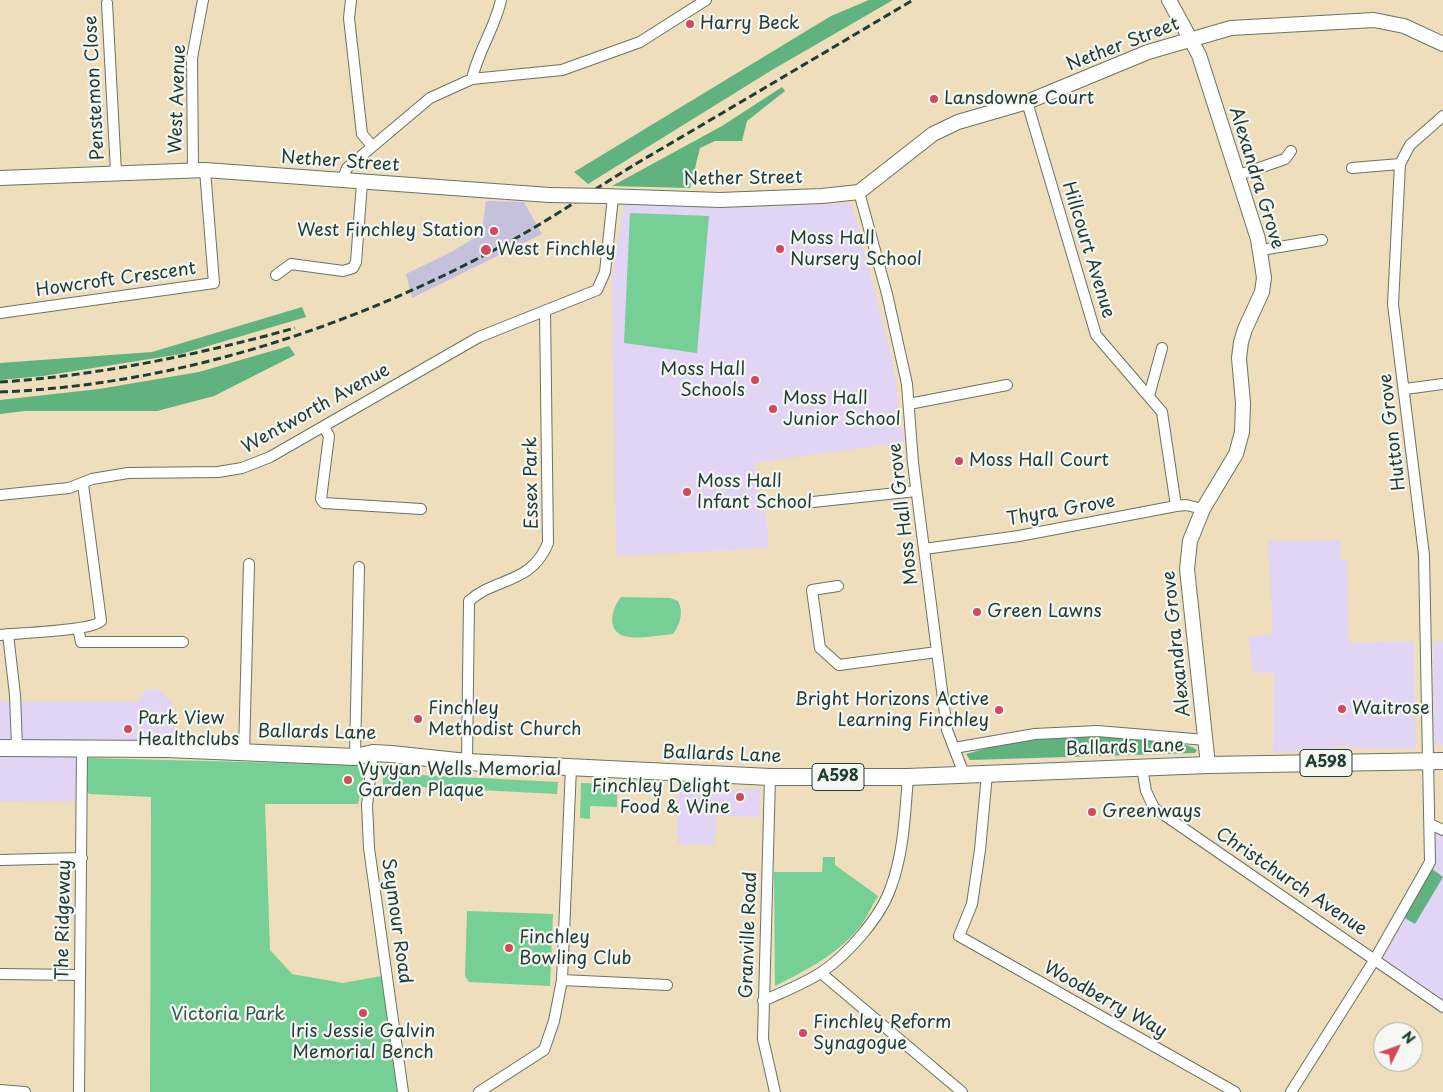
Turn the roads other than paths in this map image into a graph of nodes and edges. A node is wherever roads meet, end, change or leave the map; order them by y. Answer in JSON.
{"nodes":[{"id":1,"x":203,"y":0,"type":"edge"},
{"id":2,"x":351,"y":0,"type":"edge"},
{"id":3,"x":501,"y":0,"type":"edge"},
{"id":4,"x":706,"y":0,"type":"edge"},
{"id":5,"x":1169,"y":0,"type":"edge"},
{"id":6,"x":107,"y":3,"type":"dead end"},
{"id":7,"x":1188,"y":39,"type":"junction"},
{"id":8,"x":1443,"y":44,"type":"edge"},
{"id":9,"x":472,"y":79,"type":"junction"},
{"id":10,"x":1027,"y":102,"type":"junction"},
{"id":11,"x":1443,"y":116,"type":"edge"},
{"id":12,"x":372,"y":146,"type":"junction"},
{"id":13,"x":1291,"y":151,"type":"dead end"},
{"id":14,"x":1400,"y":164,"type":"junction"},
{"id":15,"x":1352,"y":168,"type":"dead end"},
{"id":16,"x":199,"y":170,"type":"junction"},
{"id":17,"x":116,"y":172,"type":"junction"},
{"id":18,"x":1239,"y":174,"type":"junction"},
{"id":19,"x":0,"y":178,"type":"edge"},
{"id":20,"x":342,"y":181,"type":"junction"},
{"id":21,"x":362,"y":183,"type":"junction"},
{"id":22,"x":859,"y":192,"type":"junction"},
{"id":23,"x":608,"y":196,"type":"junction"},
{"id":24,"x":1322,"y":240,"type":"dead end"},
{"id":25,"x":1261,"y":250,"type":"junction"},
{"id":26,"x":276,"y":275,"type":"dead end"},
{"id":27,"x":546,"y":311,"type":"junction"},
{"id":28,"x":0,"y":313,"type":"edge"},
{"id":29,"x":1162,"y":348,"type":"dead end"},
{"id":30,"x":1443,"y":384,"type":"edge"},
{"id":31,"x":1007,"y":385,"type":"dead end"},
{"id":32,"x":1405,"y":389,"type":"junction"},
{"id":33,"x":1149,"y":396,"type":"junction"},
{"id":34,"x":910,"y":404,"type":"junction"},
{"id":35,"x":324,"y":427,"type":"junction"},
{"id":36,"x":83,"y":484,"type":"junction"},
{"id":37,"x":916,"y":491,"type":"junction"},
{"id":38,"x":0,"y":495,"type":"edge"},
{"id":39,"x":813,"y":502,"type":"dead end"},
{"id":40,"x":1176,"y":506,"type":"junction"},
{"id":41,"x":421,"y":508,"type":"dead end"},
{"id":42,"x":1203,"y":509,"type":"junction"},
{"id":43,"x":924,"y":549,"type":"junction"},
{"id":44,"x":249,"y":564,"type":"dead end"},
{"id":45,"x":359,"y":567,"type":"dead end"},
{"id":46,"x":838,"y":586,"type":"dead end"},
{"id":47,"x":78,"y":628,"type":"junction"},
{"id":48,"x":4,"y":634,"type":"edge"},
{"id":49,"x":183,"y":642,"type":"dead end"},
{"id":50,"x":937,"y":652,"type":"junction"},
{"id":51,"x":1206,"y":740,"type":"junction"},
{"id":52,"x":17,"y":747,"type":"junction"},
{"id":53,"x":0,"y":748,"type":"edge"},
{"id":54,"x":82,"y":748,"type":"junction"},
{"id":55,"x":954,"y":748,"type":"junction"},
{"id":56,"x":244,"y":752,"type":"junction"},
{"id":57,"x":373,"y":754,"type":"junction"},
{"id":58,"x":354,"y":757,"type":"junction"},
{"id":59,"x":1436,"y":761,"type":"edge"},
{"id":60,"x":467,"y":762,"type":"junction"},
{"id":61,"x":1208,"y":765,"type":"junction"},
{"id":62,"x":570,"y":767,"type":"junction"},
{"id":63,"x":1142,"y":768,"type":"junction"},
{"id":64,"x":964,"y":774,"type":"junction"},
{"id":65,"x":987,"y":774,"type":"junction"},
{"id":66,"x":770,"y":777,"type":"junction"},
{"id":67,"x":908,"y":777,"type":"junction"},
{"id":68,"x":1430,"y":824,"type":"junction"},
{"id":69,"x":1443,"y":830,"type":"edge"},
{"id":70,"x":82,"y":858,"type":"junction"},
{"id":71,"x":0,"y":860,"type":"edge"},
{"id":72,"x":1375,"y":959,"type":"junction"},
{"id":73,"x":821,"y":973,"type":"junction"},
{"id":74,"x":0,"y":974,"type":"edge"},
{"id":75,"x":80,"y":975,"type":"junction"},
{"id":76,"x":562,"y":980,"type":"junction"},
{"id":77,"x":667,"y":984,"type":"dead end"},
{"id":78,"x":763,"y":1001,"type":"junction"},
{"id":79,"x":1443,"y":1006,"type":"edge"},
{"id":80,"x":0,"y":1090,"type":"edge"},
{"id":81,"x":25,"y":1092,"type":"edge"},
{"id":82,"x":79,"y":1092,"type":"edge"},
{"id":83,"x":403,"y":1092,"type":"edge"},
{"id":84,"x":479,"y":1092,"type":"edge"},
{"id":85,"x":774,"y":1092,"type":"edge"},
{"id":86,"x":962,"y":1092,"type":"edge"},
{"id":87,"x":1235,"y":1092,"type":"edge"},
{"id":88,"x":1291,"y":1092,"type":"edge"}],
"edges":[{"from":1,"to":16,"type":"street","name":"West Avenue"},
{"from":2,"to":12,"type":"street"},
{"from":3,"to":9,"type":"street"},
{"from":4,"to":9,"type":"street"},
{"from":5,"to":7,"type":"street","name":"Alexandra Grove"},
{"from":6,"to":17,"type":"street","name":"Penstemon Close"},
{"from":7,"to":8,"type":"street","name":"Nether Street"},
{"from":7,"to":10,"type":"street","name":"Nether Street"},
{"from":7,"to":18,"type":"street","name":"Alexandra Grove"},
{"from":9,"to":12,"type":"street"},
{"from":10,"to":22,"type":"street","name":"Nether Street"},
{"from":10,"to":33,"type":"street","name":"Hillcourt Avenue"},
{"from":11,"to":14,"type":"street","name":"Hutton Grove"},
{"from":12,"to":20,"type":"street"},
{"from":13,"to":18,"type":"street"},
{"from":14,"to":15,"type":"street"},
{"from":14,"to":32,"type":"street","name":"Hutton Grove"},
{"from":16,"to":17,"type":"street","name":"Nether Street"},
{"from":16,"to":20,"type":"street","name":"Nether Street"},
{"from":16,"to":28,"type":"street","name":"Howcroft Crescent"},
{"from":17,"to":19,"type":"street","name":"Nether Street"},
{"from":18,"to":25,"type":"street","name":"Alexandra Grove"},
{"from":20,"to":21,"type":"street","name":"Nether Street"},
{"from":21,"to":23,"type":"street","name":"Nether Street","bridge":true},
{"from":21,"to":26,"type":"street"},
{"from":22,"to":23,"type":"street","name":"Nether Street"},
{"from":22,"to":34,"type":"street","name":"Moss Hall Grove"},
{"from":23,"to":27,"type":"street"},
{"from":24,"to":25,"type":"street"},
{"from":25,"to":42,"type":"street","name":"Alexandra Grove"},
{"from":27,"to":35,"type":"street","name":"Wentworth Avenue"},
{"from":27,"to":60,"type":"street","name":"Essex Park"},
{"from":29,"to":33,"type":"street"},
{"from":30,"to":32,"type":"street"},
{"from":31,"to":34,"type":"street"},
{"from":32,"to":59,"type":"street","name":"Hutton Grove"},
{"from":33,"to":40,"type":"street","name":"Hillcourt Avenue"},
{"from":34,"to":37,"type":"street","name":"Moss Hall Grove"},
{"from":35,"to":36,"type":"street","name":"Wentworth Avenue"},
{"from":35,"to":41,"type":"street"},
{"from":36,"to":38,"type":"street","name":"Wentworth Avenue"},
{"from":36,"to":47,"type":"street"},
{"from":37,"to":39,"type":"street"},
{"from":37,"to":43,"type":"street","name":"Moss Hall Grove"},
{"from":40,"to":42,"type":"street","name":"Thyra Grove"},
{"from":40,"to":43,"type":"street","name":"Thyra Grove"},
{"from":42,"to":51,"type":"street","name":"Alexandra Grove"},
{"from":43,"to":50,"type":"street","name":"Moss Hall Grove"},
{"from":44,"to":56,"type":"street"},
{"from":45,"to":58,"type":"street"},
{"from":46,"to":50,"type":"street"},
{"from":47,"to":48,"type":"street"},
{"from":47,"to":49,"type":"street"},
{"from":48,"to":52,"type":"street"},
{"from":50,"to":55,"type":"street","name":"Moss Hall Grove"},
{"from":51,"to":55,"type":"street"},
{"from":51,"to":61,"type":"street","name":"Alexandra Grove"},
{"from":52,"to":53,"type":"main road","name":"Ballards Lane","number":"A598"},
{"from":52,"to":54,"type":"main road","name":"Ballards Lane","number":"A598"},
{"from":54,"to":56,"type":"main road","name":"Ballards Lane","number":"A598"},
{"from":54,"to":70,"type":"street","name":"The Ridgeway"},
{"from":55,"to":64,"type":"street","name":"Moss Hall Grove"},
{"from":56,"to":58,"type":"main road","name":"Ballards Lane","number":"A598"},
{"from":57,"to":58,"type":"main road","name":"Ballards Lane","number":"A598"},
{"from":57,"to":60,"type":"main road","name":"Ballards Lane","number":"A598"},
{"from":57,"to":83,"type":"street","name":"Seymour Road"},
{"from":59,"to":61,"type":"main road","name":"Ballards Lane","number":"A598"},
{"from":59,"to":68,"type":"street","name":"Hutton Grove"},
{"from":60,"to":62,"type":"main road","name":"Ballards Lane","number":"A598"},
{"from":61,"to":63,"type":"main road","name":"Ballards Lane","number":"A598"},
{"from":62,"to":66,"type":"main road","name":"Ballards Lane","number":"A598"},
{"from":62,"to":76,"type":"street"},
{"from":63,"to":65,"type":"main road","name":"Ballards Lane","number":"A598"},
{"from":63,"to":72,"type":"street","name":"Christchurch Avenue"},
{"from":64,"to":65,"type":"main road","name":"Ballards Lane","number":"A598"},
{"from":64,"to":67,"type":"main road","name":"Ballards Lane","number":"A598"},
{"from":65,"to":87,"type":"street","name":"Woodberry Way"},
{"from":66,"to":67,"type":"main road","name":"Ballards Lane","number":"A598"},
{"from":66,"to":78,"type":"street","name":"Granville Road"},
{"from":67,"to":73,"type":"street"},
{"from":68,"to":69,"type":"street"},
{"from":68,"to":72,"type":"street","name":"Hutton Grove"},
{"from":70,"to":71,"type":"street"},
{"from":70,"to":75,"type":"street","name":"The Ridgeway"},
{"from":72,"to":79,"type":"street","name":"Christchurch Avenue"},
{"from":72,"to":88,"type":"street","name":"Hutton Grove"},
{"from":73,"to":78,"type":"street"},
{"from":73,"to":86,"type":"street"},
{"from":74,"to":75,"type":"street"},
{"from":75,"to":82,"type":"street","name":"The Ridgeway"},
{"from":76,"to":77,"type":"street"},
{"from":76,"to":84,"type":"street"},
{"from":78,"to":85,"type":"street","name":"Granville Road"},
{"from":80,"to":81,"type":"street"}]}
